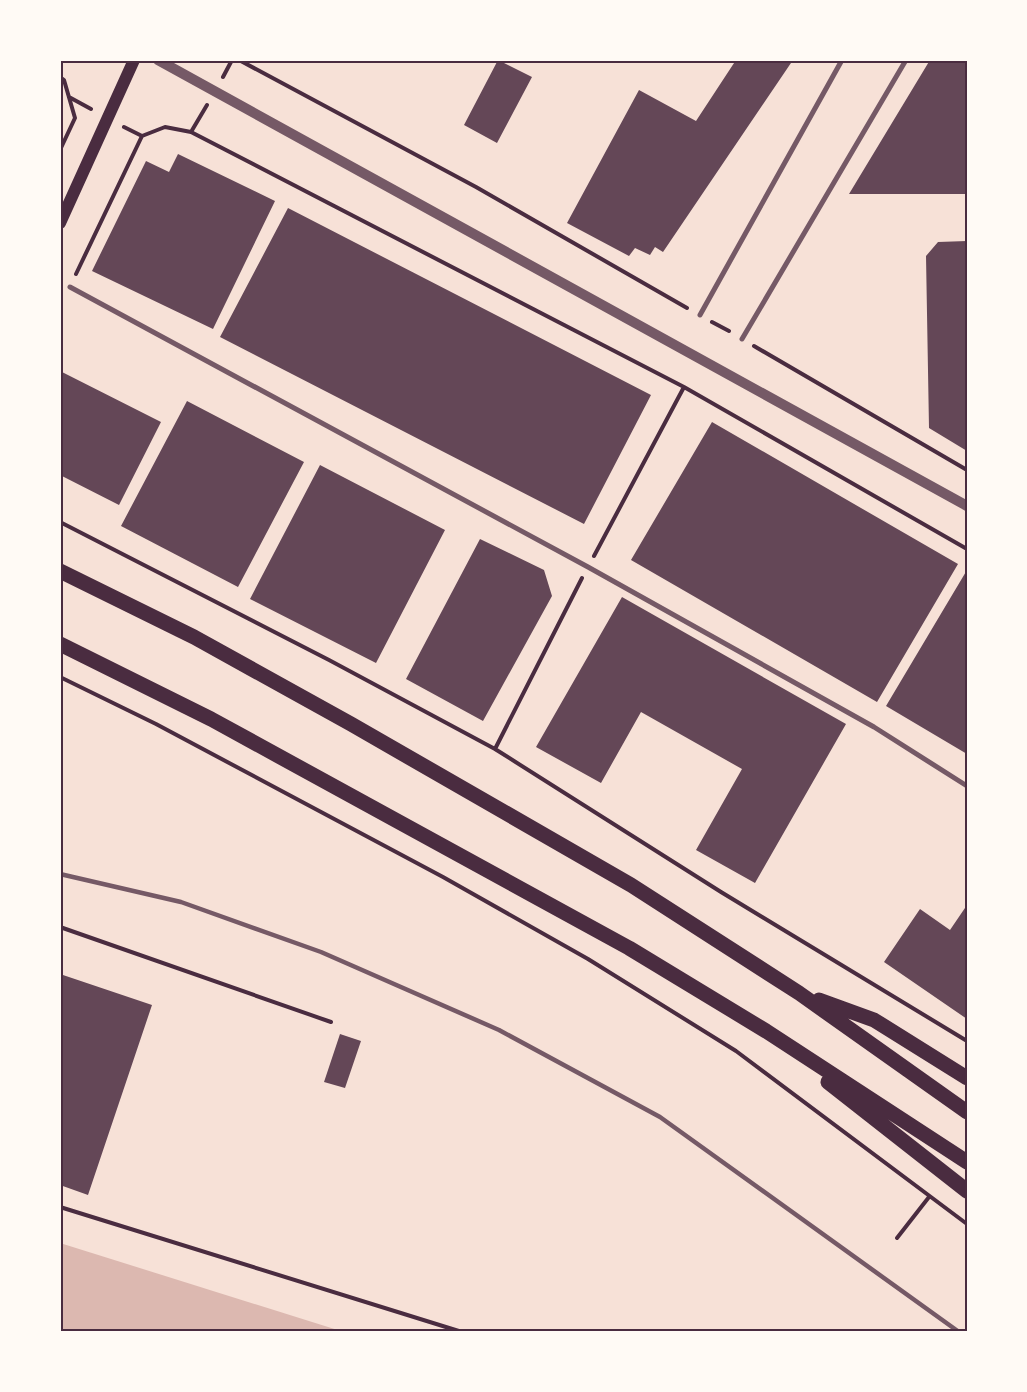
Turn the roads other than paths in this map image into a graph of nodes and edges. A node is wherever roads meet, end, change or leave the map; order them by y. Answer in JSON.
{"nodes":[{"id":1,"x":134,"y":60,"type":"edge"},
{"id":2,"x":158,"y":60,"type":"edge"},
{"id":3,"x":842,"y":60,"type":"edge"},
{"id":4,"x":906,"y":60,"type":"edge"},
{"id":5,"x":60,"y":223,"type":"edge"},
{"id":6,"x":70,"y":287,"type":"road end"},
{"id":7,"x":700,"y":315,"type":"road end"},
{"id":8,"x":742,"y":339,"type":"road end"},
{"id":9,"x":967,"y":506,"type":"edge"},
{"id":10,"x":60,"y":571,"type":"edge"},
{"id":11,"x":60,"y":644,"type":"edge"},
{"id":12,"x":967,"y":786,"type":"edge"},
{"id":13,"x":60,"y":874,"type":"edge"},
{"id":14,"x":799,"y":993,"type":"junction"},
{"id":15,"x":766,"y":1031,"type":"junction"},
{"id":16,"x":967,"y":1078,"type":"edge"},
{"id":17,"x":967,"y":1112,"type":"edge"},
{"id":18,"x":967,"y":1162,"type":"edge"},
{"id":19,"x":967,"y":1191,"type":"edge"},
{"id":20,"x":959,"y":1332,"type":"edge"}],
"edges":[{"from":1,"to":5,"type":"main road"},
{"from":2,"to":9,"type":"street"},
{"from":3,"to":7,"type":"street"},
{"from":4,"to":8,"type":"street"},
{"from":6,"to":12,"type":"street"},
{"from":10,"to":14,"type":"main road"},
{"from":11,"to":15,"type":"main road"},
{"from":13,"to":20,"type":"lane"},
{"from":14,"to":16,"type":"main road"},
{"from":14,"to":17,"type":"main road"},
{"from":15,"to":18,"type":"main road"},
{"from":15,"to":19,"type":"main road"}]}
